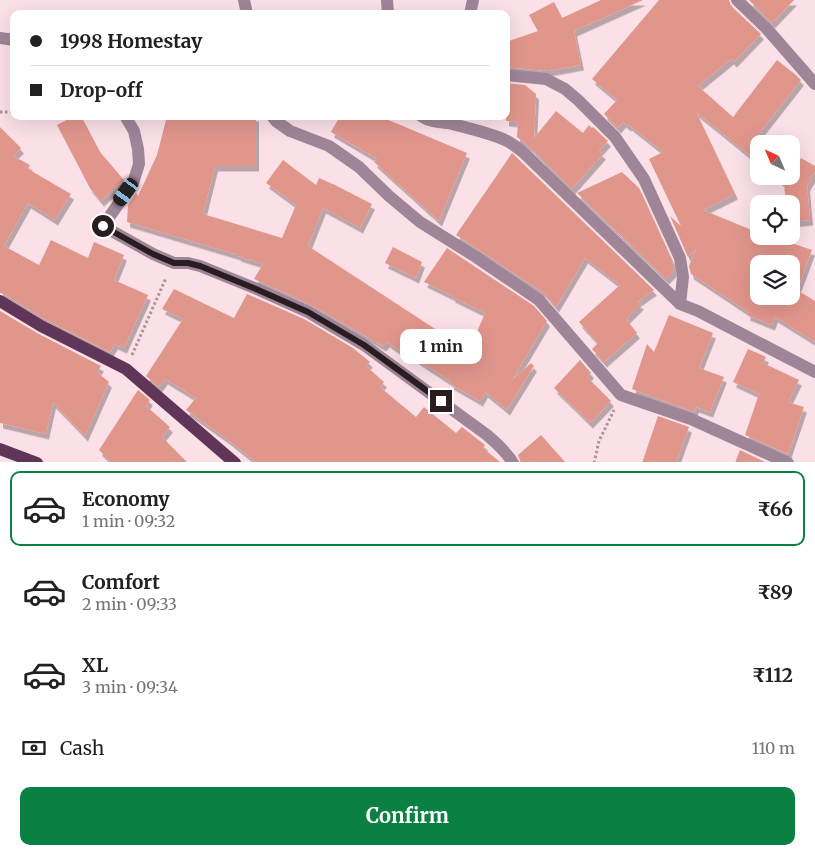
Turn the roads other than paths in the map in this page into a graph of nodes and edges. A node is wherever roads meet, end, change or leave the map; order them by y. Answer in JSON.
{"nodes":[{"id":1,"x":738,"y":0,"type":"edge"},
{"id":2,"x":510,"y":75,"type":"edge"},
{"id":3,"x":815,"y":84,"type":"edge"},
{"id":4,"x":127,"y":120,"type":"edge"},
{"id":5,"x":275,"y":120,"type":"edge"},
{"id":6,"x":428,"y":120,"type":"edge"},
{"id":7,"x":0,"y":301,"type":"edge"},
{"id":8,"x":680,"y":304,"type":"junction"},
{"id":9,"x":815,"y":372,"type":"edge"},
{"id":10,"x":0,"y":449,"type":"edge"},
{"id":11,"x":37,"y":462,"type":"edge"},
{"id":12,"x":235,"y":462,"type":"edge"},
{"id":13,"x":513,"y":462,"type":"edge"},
{"id":14,"x":788,"y":462,"type":"edge"}],
"edges":[{"from":1,"to":3,"type":"street"},
{"from":2,"to":8,"type":"street"},
{"from":4,"to":13,"type":"street"},
{"from":5,"to":14,"type":"street"},
{"from":6,"to":8,"type":"street"},
{"from":7,"to":12,"type":"main road"},
{"from":8,"to":9,"type":"street"},
{"from":10,"to":11,"type":"main road"}]}
